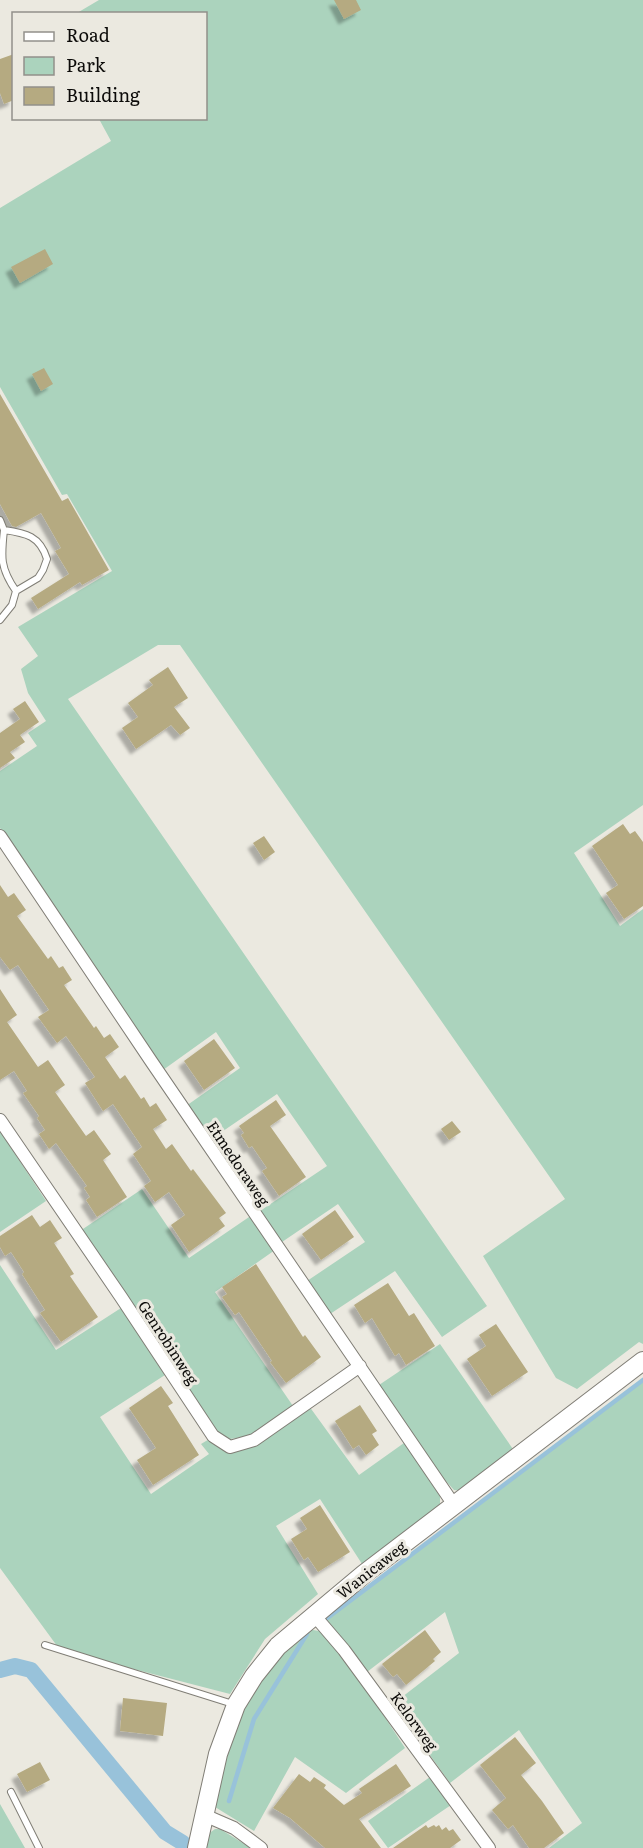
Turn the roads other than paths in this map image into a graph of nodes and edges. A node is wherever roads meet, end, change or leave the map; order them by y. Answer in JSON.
{"nodes":[{"id":1,"x":0,"y":520,"type":"edge"},
{"id":2,"x":4,"y":530,"type":"junction"},
{"id":3,"x":16,"y":591,"type":"junction"},
{"id":4,"x":0,"y":620,"type":"edge"},
{"id":5,"x":0,"y":836,"type":"edge"},
{"id":6,"x":0,"y":1120,"type":"edge"},
{"id":7,"x":643,"y":1361,"type":"edge"},
{"id":8,"x":360,"y":1366,"type":"junction"},
{"id":9,"x":454,"y":1505,"type":"junction"},
{"id":10,"x":314,"y":1615,"type":"junction"},
{"id":11,"x":45,"y":1646,"type":"dead end"},
{"id":12,"x":236,"y":1705,"type":"junction"},
{"id":13,"x":11,"y":1792,"type":"dead end"},
{"id":14,"x":204,"y":1815,"type":"junction"},
{"id":15,"x":39,"y":1848,"type":"edge"},
{"id":16,"x":197,"y":1848,"type":"edge"},
{"id":17,"x":261,"y":1848,"type":"edge"},
{"id":18,"x":489,"y":1848,"type":"edge"}],
"edges":[{"from":1,"to":2,"type":"lane"},
{"from":2,"to":3,"type":"lane"},
{"from":2,"to":3,"type":"lane"},
{"from":3,"to":4,"type":"lane"},
{"from":5,"to":8,"type":"street","name":"Etmedoraweg"},
{"from":6,"to":8,"type":"street","name":"Genrobinweg"},
{"from":7,"to":9,"type":"street","name":"Wanicaweg"},
{"from":8,"to":9,"type":"street","name":"Etmedoraweg"},
{"from":9,"to":10,"type":"street","name":"Wanicaweg"},
{"from":10,"to":12,"type":"street","name":"Wanicaweg"},
{"from":10,"to":18,"type":"street","name":"Kelorweg"},
{"from":11,"to":12,"type":"lane"},
{"from":12,"to":14,"type":"street","name":"Wanicaweg"},
{"from":13,"to":15,"type":"lane"},
{"from":14,"to":16,"type":"street","name":"Wanicaweg"},
{"from":14,"to":17,"type":"street"}]}
